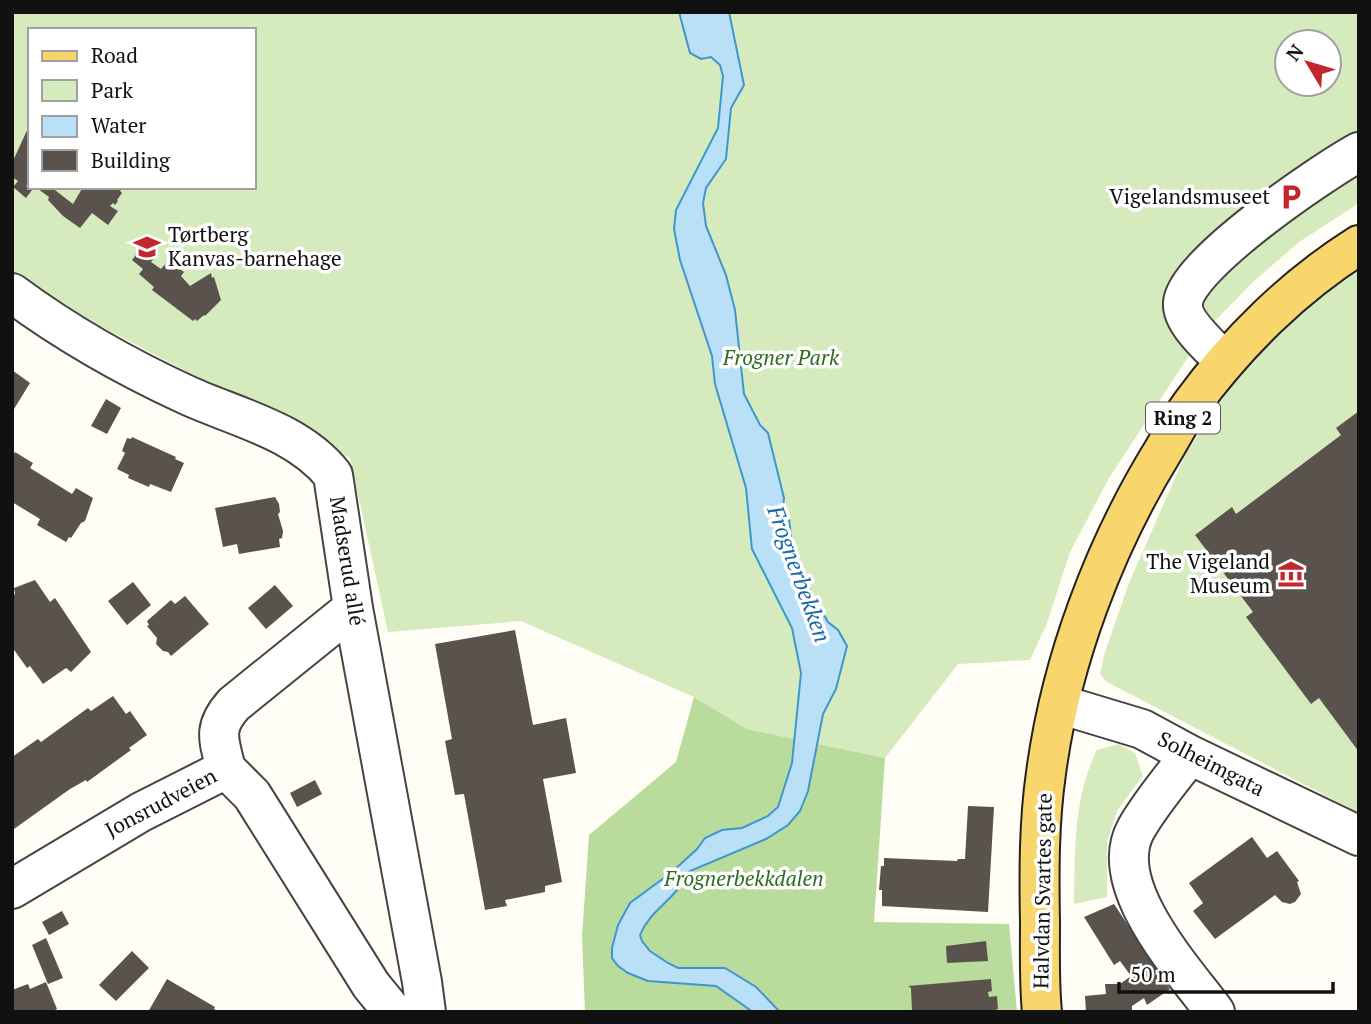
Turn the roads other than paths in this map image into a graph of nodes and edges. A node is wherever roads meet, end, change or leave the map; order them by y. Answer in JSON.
{"nodes":[{"id":1,"x":1359,"y":152,"type":"edge"},
{"id":2,"x":1359,"y":245,"type":"edge"},
{"id":3,"x":12,"y":293,"type":"edge"},
{"id":4,"x":1225,"y":362,"type":"junction"},
{"id":5,"x":353,"y":608,"type":"junction"},
{"id":6,"x":1059,"y":704,"type":"junction"},
{"id":7,"x":1190,"y":755,"type":"junction"},
{"id":8,"x":226,"y":769,"type":"junction"},
{"id":9,"x":1359,"y":836,"type":"edge"},
{"id":10,"x":12,"y":889,"type":"edge"},
{"id":11,"x":393,"y":1012,"type":"edge"},
{"id":12,"x":426,"y":1012,"type":"edge"},
{"id":13,"x":1042,"y":1012,"type":"edge"},
{"id":14,"x":1215,"y":1012,"type":"edge"}],
"edges":[{"from":1,"to":4,"type":"street"},
{"from":2,"to":4,"type":"main road","name":"Halvdan Svartes gate","number":"Ring 2"},
{"from":3,"to":5,"type":"street","name":"Madserud allé"},
{"from":4,"to":6,"type":"main road","name":"Halvdan Svartes gate","number":"Ring 2"},
{"from":5,"to":8,"type":"street","name":"Jonsrudveien"},
{"from":5,"to":12,"type":"street","name":"Madserud allé"},
{"from":6,"to":7,"type":"street","name":"Solheimgata"},
{"from":6,"to":13,"type":"main road","name":"Halvdan Svartes gate","number":"Ring 2"},
{"from":7,"to":9,"type":"street","name":"Solheimgata"},
{"from":7,"to":14,"type":"street"},
{"from":8,"to":10,"type":"street","name":"Jonsrudveien"},
{"from":8,"to":11,"type":"street"}]}
